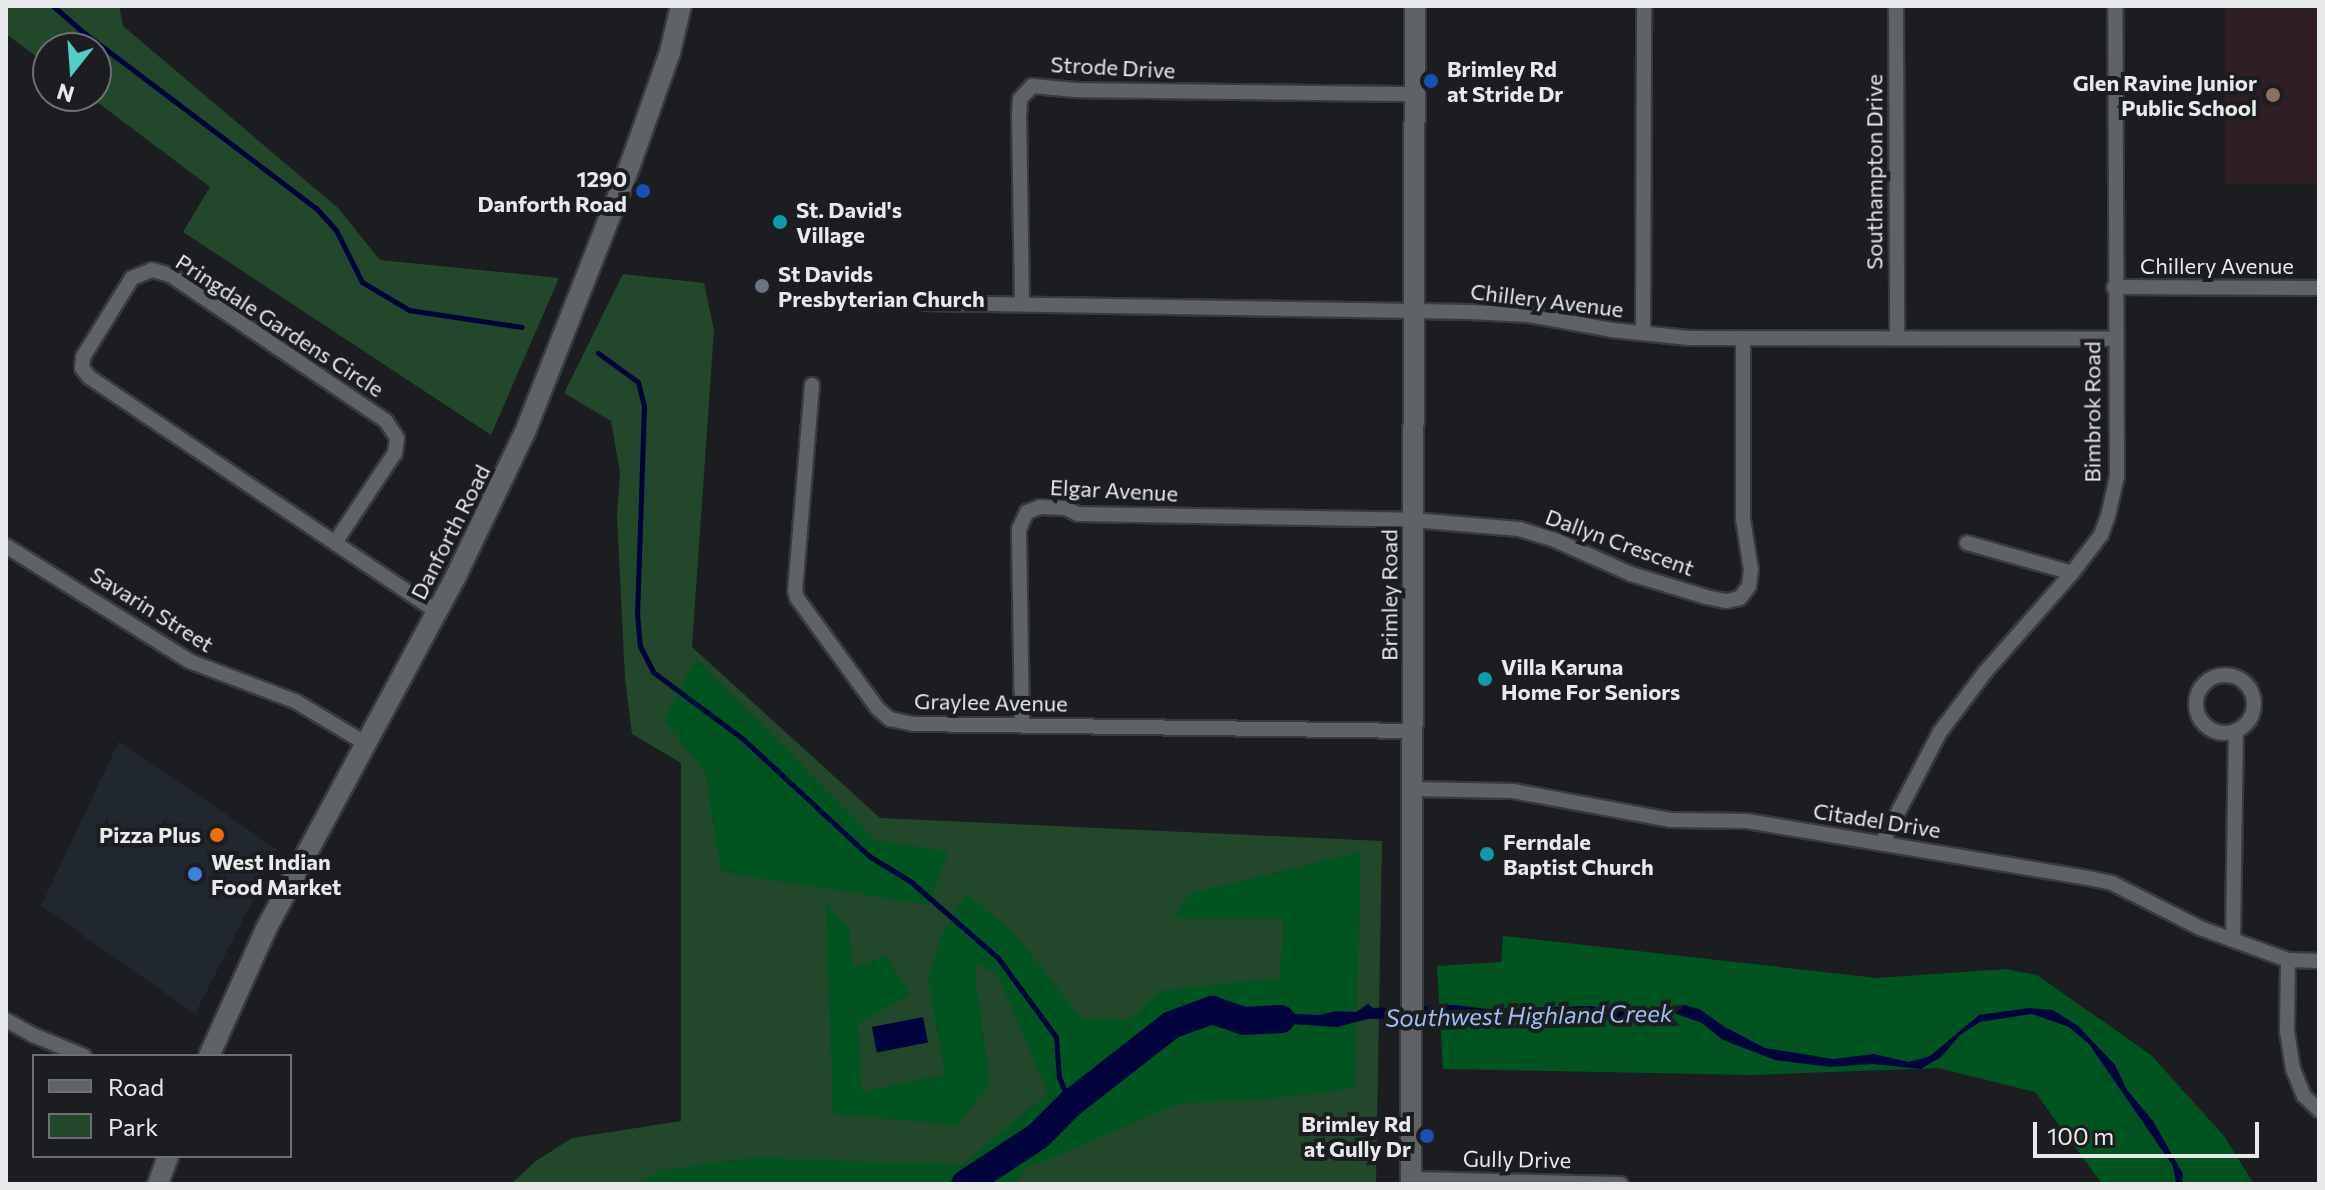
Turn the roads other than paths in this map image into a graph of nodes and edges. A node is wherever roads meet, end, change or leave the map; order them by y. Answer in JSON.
{"nodes":[{"id":1,"x":681,"y":6,"type":"edge"},
{"id":2,"x":1415,"y":6,"type":"edge"},
{"id":3,"x":1644,"y":6,"type":"edge"},
{"id":4,"x":1896,"y":6,"type":"edge"},
{"id":5,"x":2115,"y":6,"type":"edge"},
{"id":6,"x":1414,"y":94,"type":"junction"},
{"id":7,"x":2114,"y":287,"type":"junction"},
{"id":8,"x":2319,"y":288,"type":"edge"},
{"id":9,"x":926,"y":303,"type":"dead end"},
{"id":10,"x":1022,"y":303,"type":"junction"},
{"id":11,"x":1414,"y":311,"type":"junction"},
{"id":12,"x":1643,"y":333,"type":"junction"},
{"id":13,"x":1743,"y":338,"type":"junction"},
{"id":14,"x":1897,"y":338,"type":"junction"},
{"id":15,"x":2114,"y":339,"type":"junction"},
{"id":16,"x":812,"y":385,"type":"dead end"},
{"id":17,"x":1413,"y":520,"type":"junction"},
{"id":18,"x":336,"y":541,"type":"junction"},
{"id":19,"x":1967,"y":543,"type":"dead end"},
{"id":20,"x":6,"y":546,"type":"edge"},
{"id":21,"x":2072,"y":573,"type":"junction"},
{"id":22,"x":437,"y":612,"type":"junction"},
{"id":23,"x":1022,"y":724,"type":"junction"},
{"id":24,"x":1412,"y":731,"type":"junction"},
{"id":25,"x":2236,"y":731,"type":"junction"},
{"id":26,"x":365,"y":743,"type":"junction"},
{"id":27,"x":1412,"y":789,"type":"junction"},
{"id":28,"x":1883,"y":841,"type":"junction"},
{"id":29,"x":2233,"y":940,"type":"junction"},
{"id":30,"x":2288,"y":960,"type":"junction"},
{"id":31,"x":2319,"y":961,"type":"edge"},
{"id":32,"x":6,"y":1020,"type":"edge"},
{"id":33,"x":79,"y":1054,"type":"edge"},
{"id":34,"x":210,"y":1054,"type":"edge"},
{"id":35,"x":2319,"y":1110,"type":"edge"},
{"id":36,"x":167,"y":1158,"type":"edge"},
{"id":37,"x":1411,"y":1182,"type":"edge"},
{"id":38,"x":158,"y":1184,"type":"edge"},
{"id":39,"x":1621,"y":1184,"type":"edge"}],
"edges":[{"from":1,"to":22,"type":"main road","name":"Danforth Road"},
{"from":2,"to":6,"type":"main road","name":"Brimley Road"},
{"from":3,"to":12,"type":"street"},
{"from":4,"to":14,"type":"street","name":"Southampton Drive"},
{"from":5,"to":7,"type":"street","name":"Bimbrok Road"},
{"from":6,"to":10,"type":"street","name":"Strode Drive"},
{"from":6,"to":11,"type":"main road","name":"Brimley Road"},
{"from":7,"to":8,"type":"street","name":"Chillery Avenue"},
{"from":7,"to":15,"type":"street","name":"Bimbrok Road"},
{"from":9,"to":10,"type":"street","name":"Chillery Avenue"},
{"from":10,"to":11,"type":"street","name":"Chillery Avenue"},
{"from":11,"to":12,"type":"street","name":"Chillery Avenue"},
{"from":11,"to":17,"type":"main road","name":"Brimley Road"},
{"from":12,"to":13,"type":"street","name":"Chillery Avenue"},
{"from":13,"to":14,"type":"street","name":"Chillery Avenue"},
{"from":13,"to":17,"type":"street","name":"Dallyn Crescent"},
{"from":14,"to":15,"type":"street","name":"Chillery Avenue"},
{"from":15,"to":21,"type":"street","name":"Bimbrok Road"},
{"from":16,"to":23,"type":"street","name":"Graylee Avenue"},
{"from":17,"to":23,"type":"street","name":"Elgar Avenue"},
{"from":17,"to":24,"type":"main road","name":"Brimley Road"},
{"from":18,"to":18,"type":"street","name":"Pringdale Gardens Circle"},
{"from":18,"to":22,"type":"street","name":"Pringdale Gardens Circle"},
{"from":19,"to":21,"type":"street"},
{"from":20,"to":26,"type":"street","name":"Savarin Street"},
{"from":21,"to":28,"type":"street","name":"Bimbrok Road"},
{"from":22,"to":26,"type":"main road","name":"Danforth Road"},
{"from":23,"to":24,"type":"street","name":"Graylee Avenue"},
{"from":24,"to":27,"type":"main road","name":"Brimley Road"},
{"from":25,"to":25,"type":"street"},
{"from":25,"to":29,"type":"street"},
{"from":26,"to":34,"type":"main road","name":"Danforth Road"},
{"from":27,"to":28,"type":"street","name":"Citadel Drive"},
{"from":27,"to":37,"type":"main road","name":"Brimley Road"},
{"from":28,"to":29,"type":"street","name":"Citadel Drive"},
{"from":29,"to":30,"type":"street","name":"Citadel Drive"},
{"from":30,"to":31,"type":"street","name":"Citadel Drive"},
{"from":30,"to":35,"type":"street"},
{"from":32,"to":33,"type":"street"},
{"from":36,"to":38,"type":"main road"},
{"from":37,"to":39,"type":"street","name":"Gully Drive"}]}
